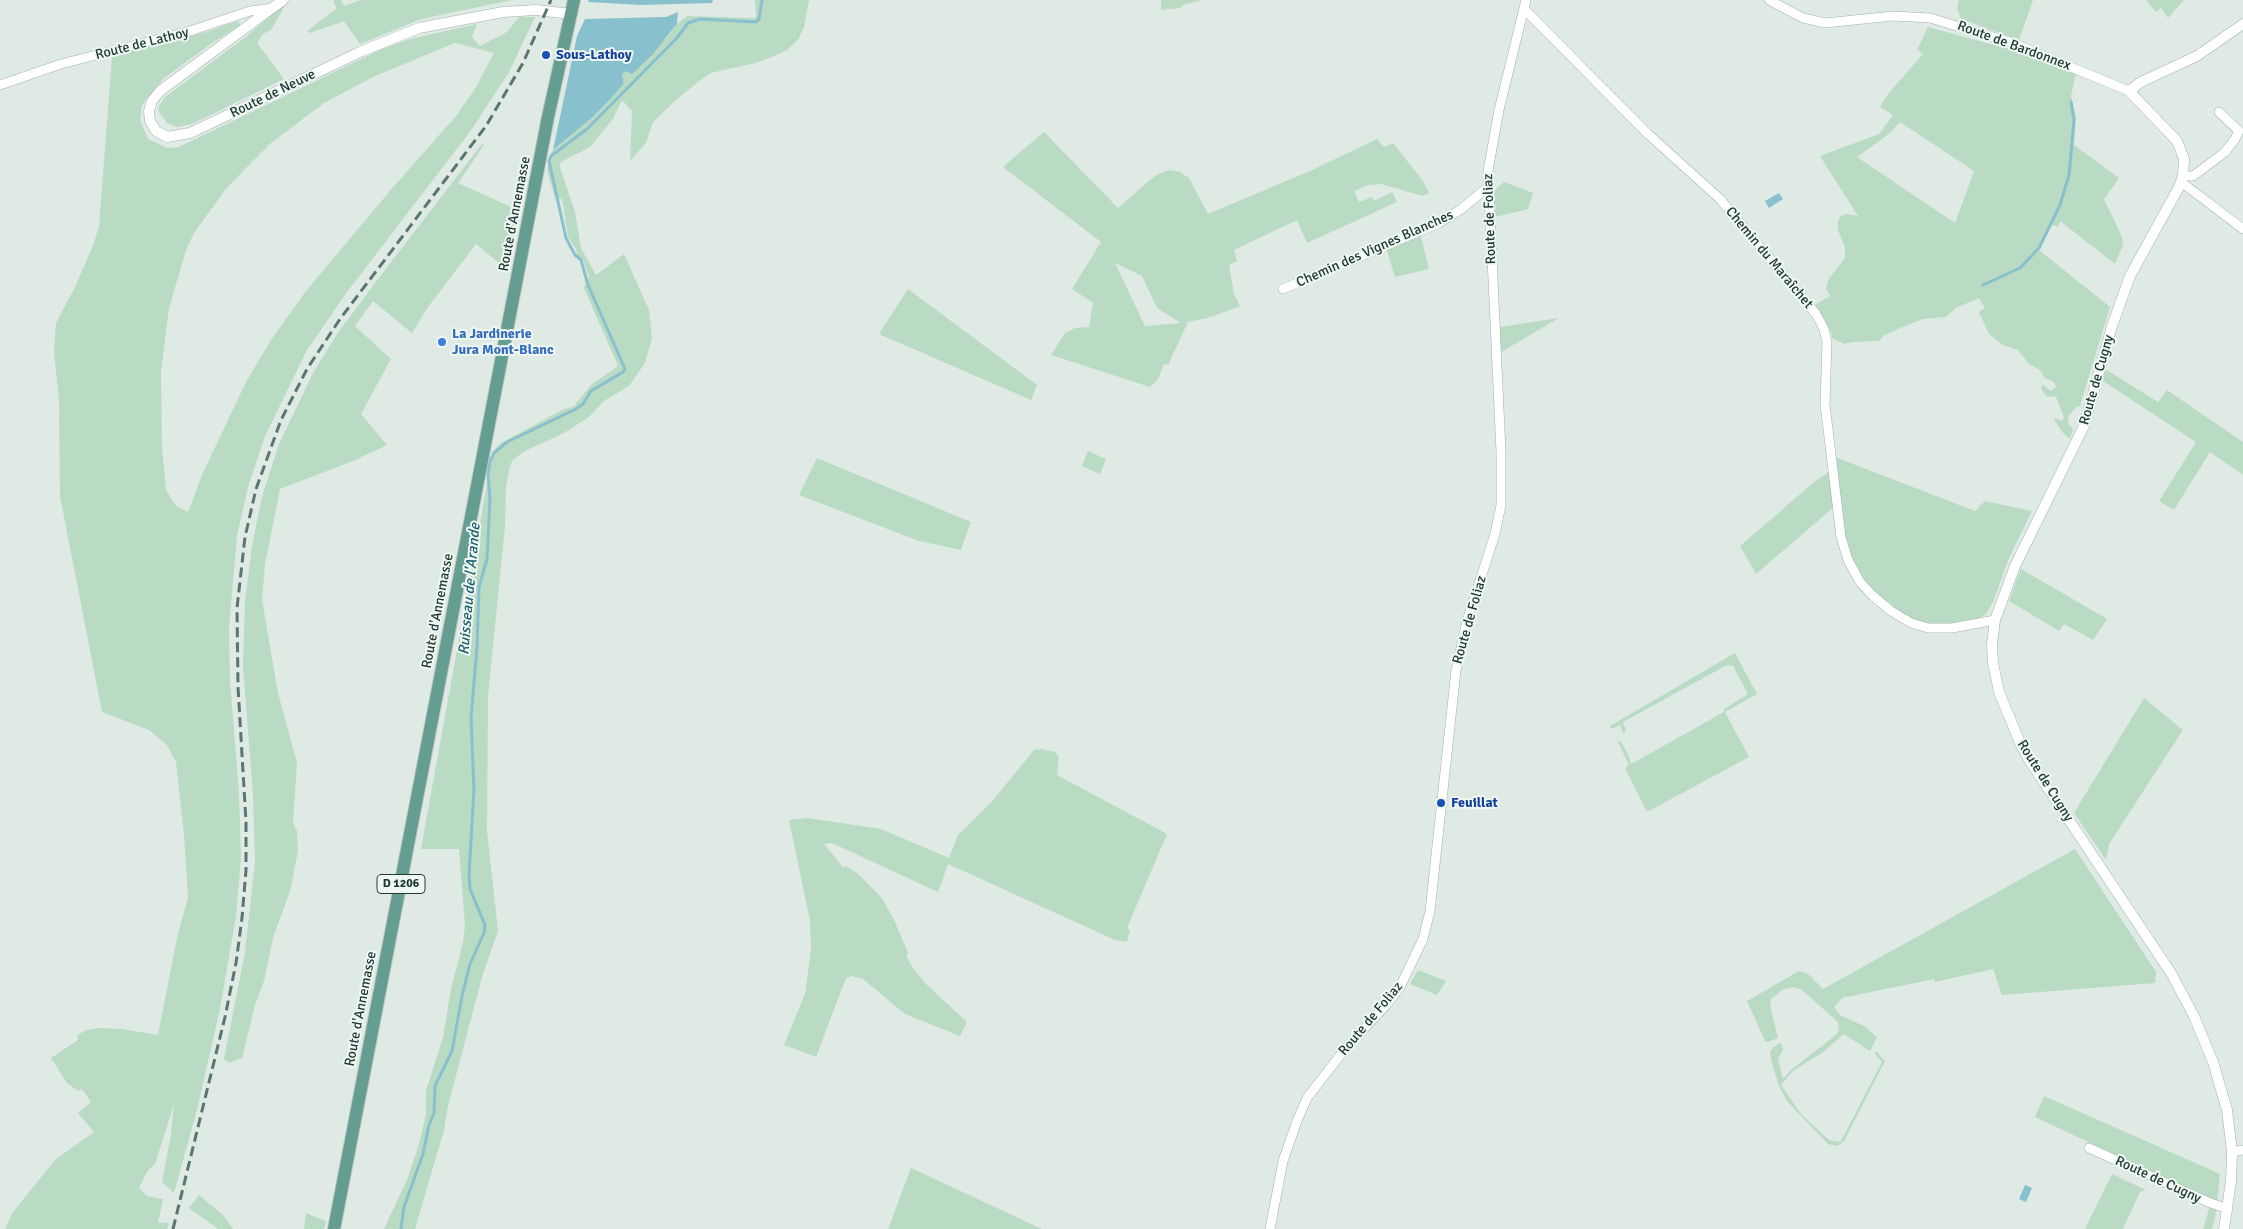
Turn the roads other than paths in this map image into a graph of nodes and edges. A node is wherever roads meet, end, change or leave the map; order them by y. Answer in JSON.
{"nodes":[{"id":1,"x":283,"y":0,"type":"edge"},
{"id":2,"x":574,"y":0,"type":"edge"},
{"id":3,"x":1769,"y":0,"type":"edge"},
{"id":4,"x":1525,"y":4,"type":"edge"},
{"id":5,"x":273,"y":8,"type":"junction"},
{"id":6,"x":571,"y":14,"type":"junction"},
{"id":7,"x":2243,"y":24,"type":"edge"},
{"id":8,"x":0,"y":85,"type":"edge"},
{"id":9,"x":2129,"y":90,"type":"junction"},
{"id":10,"x":2219,"y":112,"type":"dead end"},
{"id":11,"x":2182,"y":179,"type":"junction"},
{"id":12,"x":1488,"y":187,"type":"junction"},
{"id":13,"x":2243,"y":228,"type":"edge"},
{"id":14,"x":1283,"y":289,"type":"dead end"},
{"id":15,"x":1995,"y":620,"type":"junction"},
{"id":16,"x":2089,"y":1148,"type":"dead end"},
{"id":17,"x":2243,"y":1150,"type":"edge"},
{"id":18,"x":2232,"y":1152,"type":"junction"},
{"id":19,"x":2228,"y":1209,"type":"junction"},
{"id":20,"x":334,"y":1229,"type":"edge"},
{"id":21,"x":1270,"y":1229,"type":"edge"},
{"id":22,"x":2224,"y":1229,"type":"edge"}],
"edges":[{"from":1,"to":5,"type":"street"},
{"from":2,"to":6,"type":"main road","name":"Route d'Annemasse","number":"D 1206"},
{"from":3,"to":9,"type":"street","name":"Route de Bardonnex"},
{"from":4,"to":12,"type":"street","name":"Route de Foliaz"},
{"from":4,"to":15,"type":"street","name":"Chemin du Maraîchet"},
{"from":5,"to":6,"type":"street","name":"Route de Neuve"},
{"from":5,"to":8,"type":"street","name":"Route de Lathoy"},
{"from":6,"to":20,"type":"main road","name":"Route d'Annemasse","number":"D 1206"},
{"from":7,"to":9,"type":"street"},
{"from":9,"to":11,"type":"street"},
{"from":10,"to":11,"type":"street"},
{"from":11,"to":13,"type":"street"},
{"from":11,"to":15,"type":"street","name":"Route de Cugny"},
{"from":12,"to":14,"type":"street","name":"Chemin des Vignes Blanches"},
{"from":12,"to":21,"type":"street","name":"Route de Foliaz"},
{"from":15,"to":18,"type":"street","name":"Route de Cugny"},
{"from":16,"to":19,"type":"street","name":"Route de Cugny"},
{"from":17,"to":18,"type":"street"},
{"from":18,"to":19,"type":"street","name":"Route de Cugny"},
{"from":19,"to":22,"type":"street","name":"Route de Cugny"}]}
